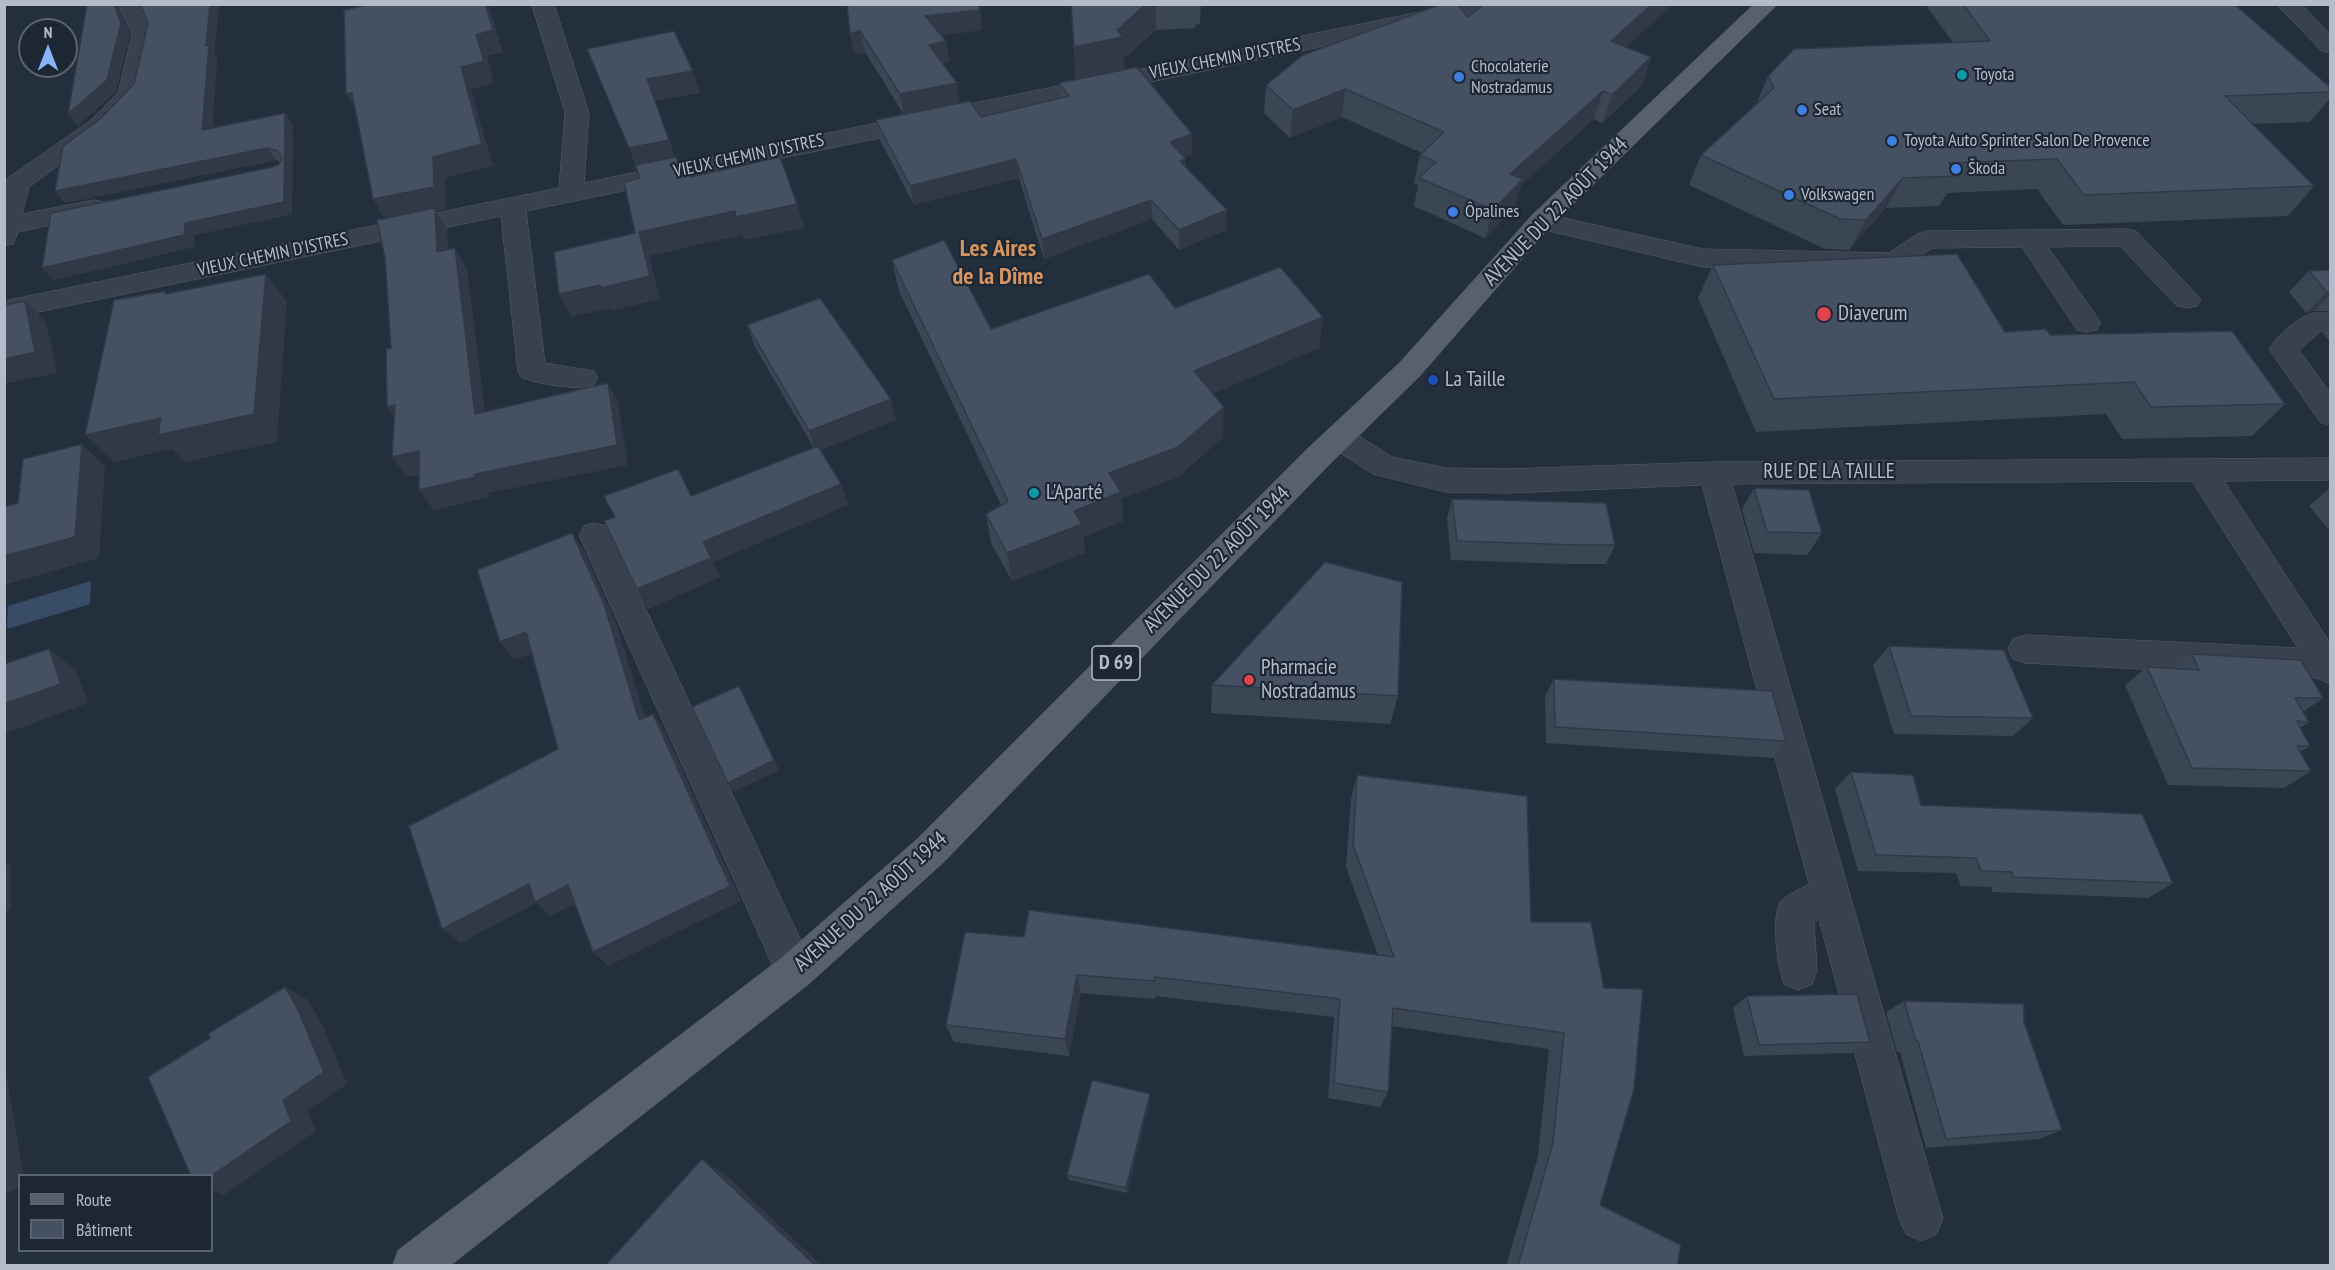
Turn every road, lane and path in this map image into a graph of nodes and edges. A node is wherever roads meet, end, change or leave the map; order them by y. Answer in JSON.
{"nodes":[{"id":1,"x":130,"y":4,"type":"edge"},
{"id":2,"x":543,"y":4,"type":"edge"},
{"id":3,"x":1494,"y":4,"type":"edge"},
{"id":4,"x":1767,"y":4,"type":"edge"},
{"id":5,"x":2288,"y":4,"type":"edge"},
{"id":6,"x":2331,"y":46,"type":"edge"},
{"id":7,"x":571,"y":193,"type":"junction"},
{"id":8,"x":112,"y":204,"type":"edge"},
{"id":9,"x":512,"y":205,"type":"junction"},
{"id":10,"x":7,"y":217,"type":"edge"},
{"id":11,"x":1541,"y":221,"type":"junction"},
{"id":12,"x":2029,"y":238,"type":"junction"},
{"id":13,"x":1926,"y":240,"type":"junction"},
{"id":14,"x":1946,"y":266,"type":"edge"},
{"id":15,"x":2187,"y":299,"type":"dead end"},
{"id":16,"x":4,"y":310,"type":"edge"},
{"id":17,"x":2331,"y":322,"type":"edge"},
{"id":18,"x":2087,"y":323,"type":"dead end"},
{"id":19,"x":584,"y":378,"type":"dead end"},
{"id":20,"x":2331,"y":414,"type":"edge"},
{"id":21,"x":1338,"y":437,"type":"junction"},
{"id":22,"x":2200,"y":470,"type":"junction"},
{"id":23,"x":2331,"y":470,"type":"edge"},
{"id":24,"x":1714,"y":473,"type":"junction"},
{"id":25,"x":595,"y":535,"type":"dead end"},
{"id":26,"x":2025,"y":649,"type":"dead end"},
{"id":27,"x":2329,"y":667,"type":"edge"},
{"id":28,"x":1830,"y":892,"type":"junction"},
{"id":29,"x":795,"y":971,"type":"junction"},
{"id":30,"x":1798,"y":971,"type":"dead end"},
{"id":31,"x":1922,"y":1219,"type":"dead end"},
{"id":32,"x":414,"y":1266,"type":"edge"}],
"edges":[{"from":1,"to":10,"type":"street"},
{"from":2,"to":7,"type":"street"},
{"from":3,"to":7,"type":"street","name":"VIEUX CHEMIN D'ISTRES"},
{"from":4,"to":11,"type":"main road","name":"AVENUE DU 22 AOÛT 1944","number":"D 69"},
{"from":5,"to":6,"type":"street"},
{"from":7,"to":9,"type":"street","name":"VIEUX CHEMIN D'ISTRES"},
{"from":8,"to":10,"type":"street"},
{"from":9,"to":16,"type":"street","name":"VIEUX CHEMIN D'ISTRES"},
{"from":9,"to":19,"type":"street"},
{"from":11,"to":13,"type":"street"},
{"from":11,"to":21,"type":"main road","name":"AVENUE DU 22 AOÛT 1944","number":"D 69"},
{"from":12,"to":13,"type":"street"},
{"from":12,"to":15,"type":"street"},
{"from":12,"to":18,"type":"street"},
{"from":13,"to":14,"type":"street"},
{"from":17,"to":20,"type":"street"},
{"from":21,"to":24,"type":"street","name":"RUE DE LA TAILLE"},
{"from":21,"to":29,"type":"main road","name":"AVENUE DU 22 AOÛT 1944","number":"D 69"},
{"from":22,"to":23,"type":"street","name":"RUE DE LA TAILLE"},
{"from":22,"to":24,"type":"street","name":"RUE DE LA TAILLE"},
{"from":22,"to":27,"type":"street"},
{"from":24,"to":28,"type":"street"},
{"from":25,"to":29,"type":"street"},
{"from":26,"to":27,"type":"street"},
{"from":28,"to":30,"type":"street"},
{"from":28,"to":31,"type":"street"},
{"from":29,"to":32,"type":"main road","name":"AVENUE DU 22 AOÛT 1944","number":"D 69"}]}
